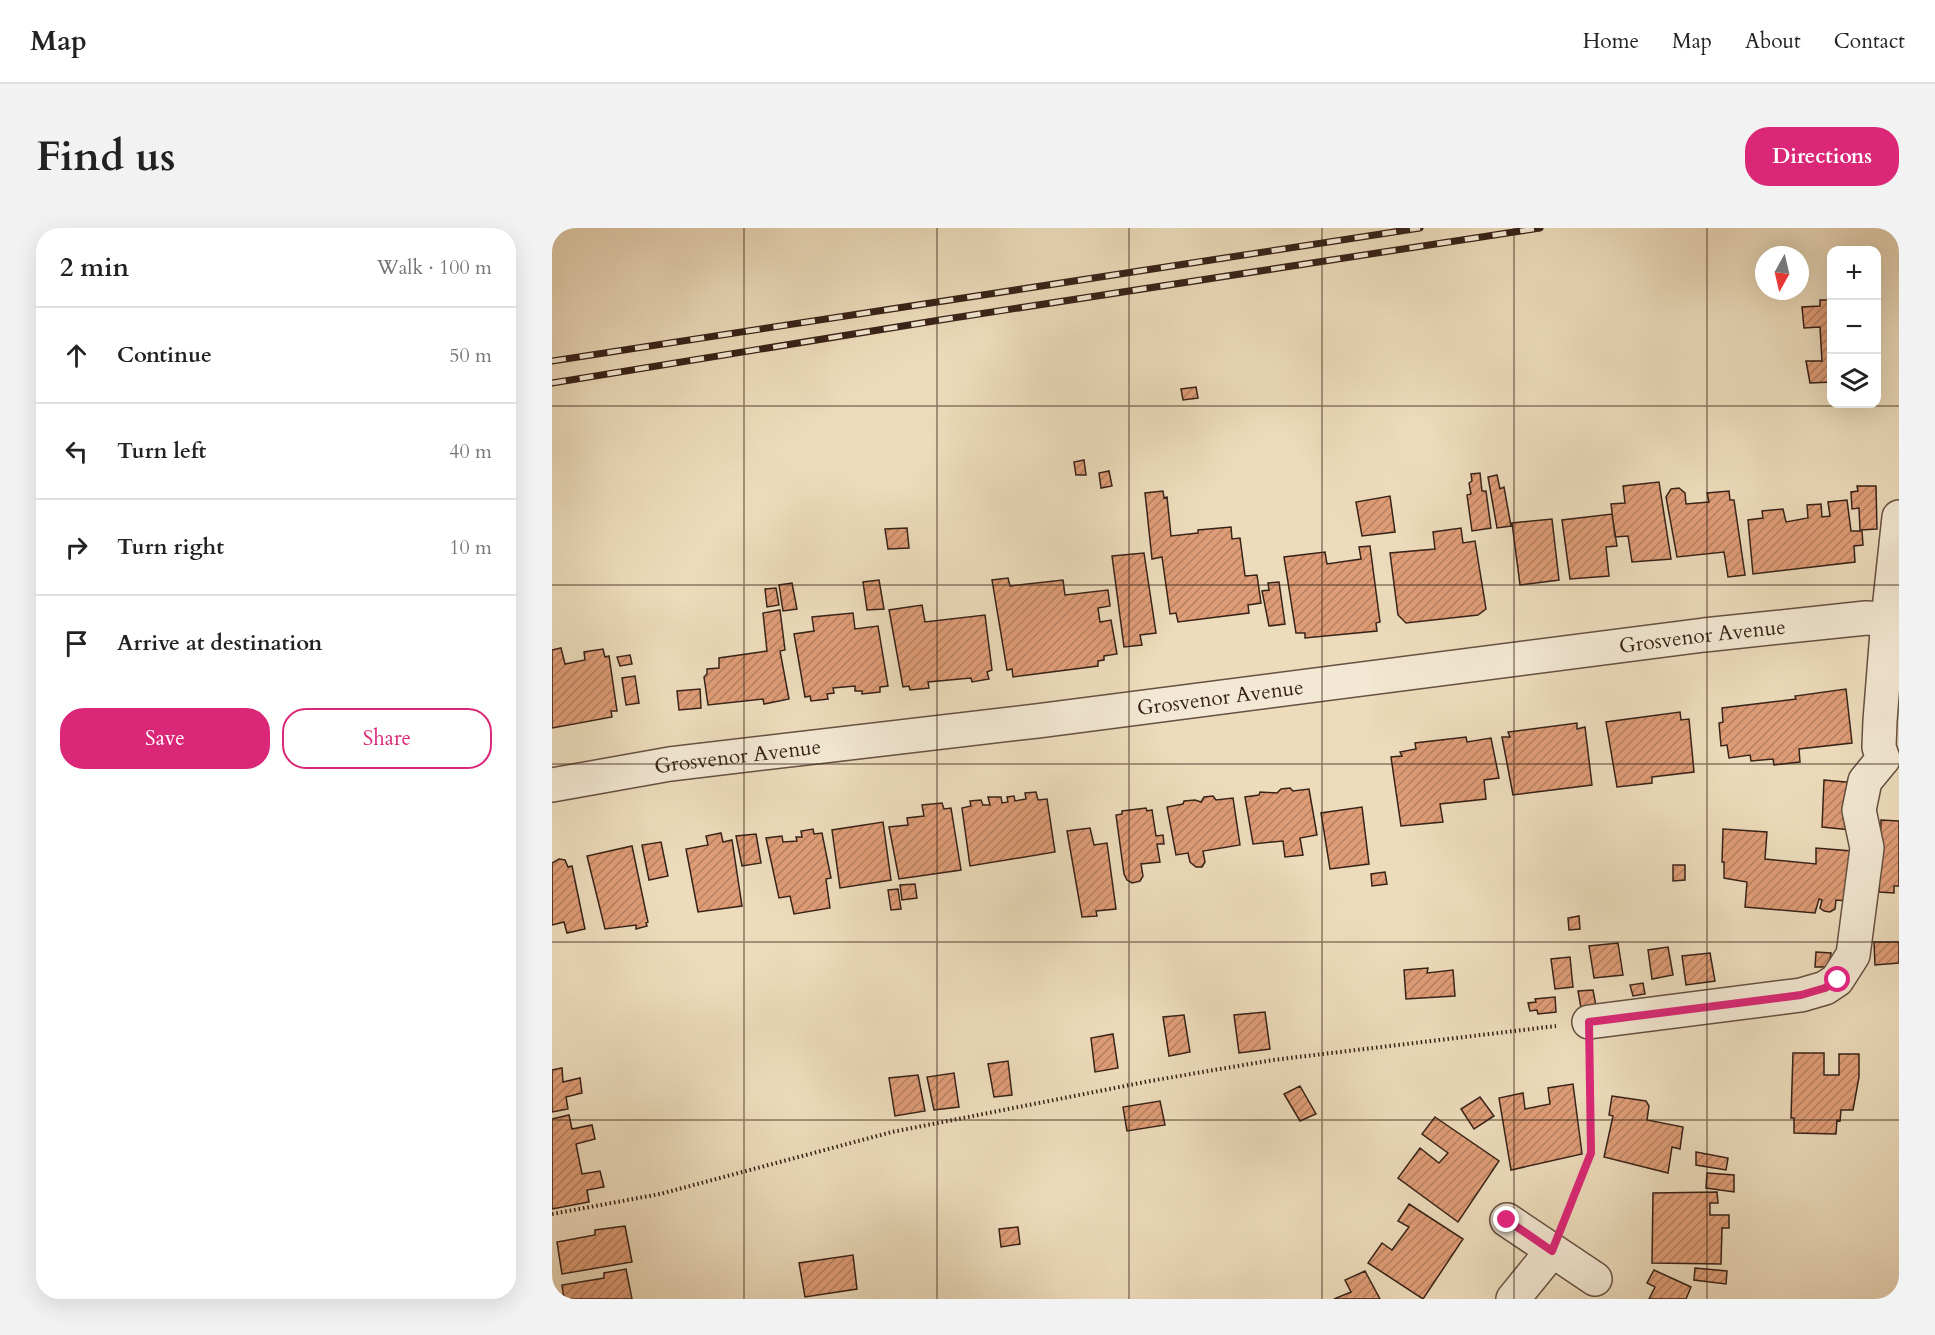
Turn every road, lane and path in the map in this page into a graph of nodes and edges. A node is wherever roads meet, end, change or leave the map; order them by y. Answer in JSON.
{"nodes":[{"id":1,"x":1899,"y":517,"type":"edge"},
{"id":2,"x":1888,"y":619,"type":"junction"},
{"id":3,"x":1891,"y":761,"type":"edge"},
{"id":4,"x":552,"y":785,"type":"edge"},
{"id":5,"x":1589,"y":1022,"type":"junction"},
{"id":6,"x":552,"y":1214,"type":"edge"},
{"id":7,"x":1507,"y":1220,"type":"dead end"},
{"id":8,"x":1552,"y":1251,"type":"junction"},
{"id":9,"x":1595,"y":1279,"type":"dead end"},
{"id":10,"x":1513,"y":1299,"type":"edge"}],
"edges":[{"from":1,"to":2,"type":"street"},
{"from":2,"to":3,"type":"street"},
{"from":2,"to":4,"type":"street","name":"Grosvenor Avenue"},
{"from":3,"to":5,"type":"street"},
{"from":5,"to":6,"type":"path"},
{"from":5,"to":8,"type":"path"},
{"from":7,"to":8,"type":"street"},
{"from":8,"to":9,"type":"street"},
{"from":8,"to":10,"type":"street"}]}
